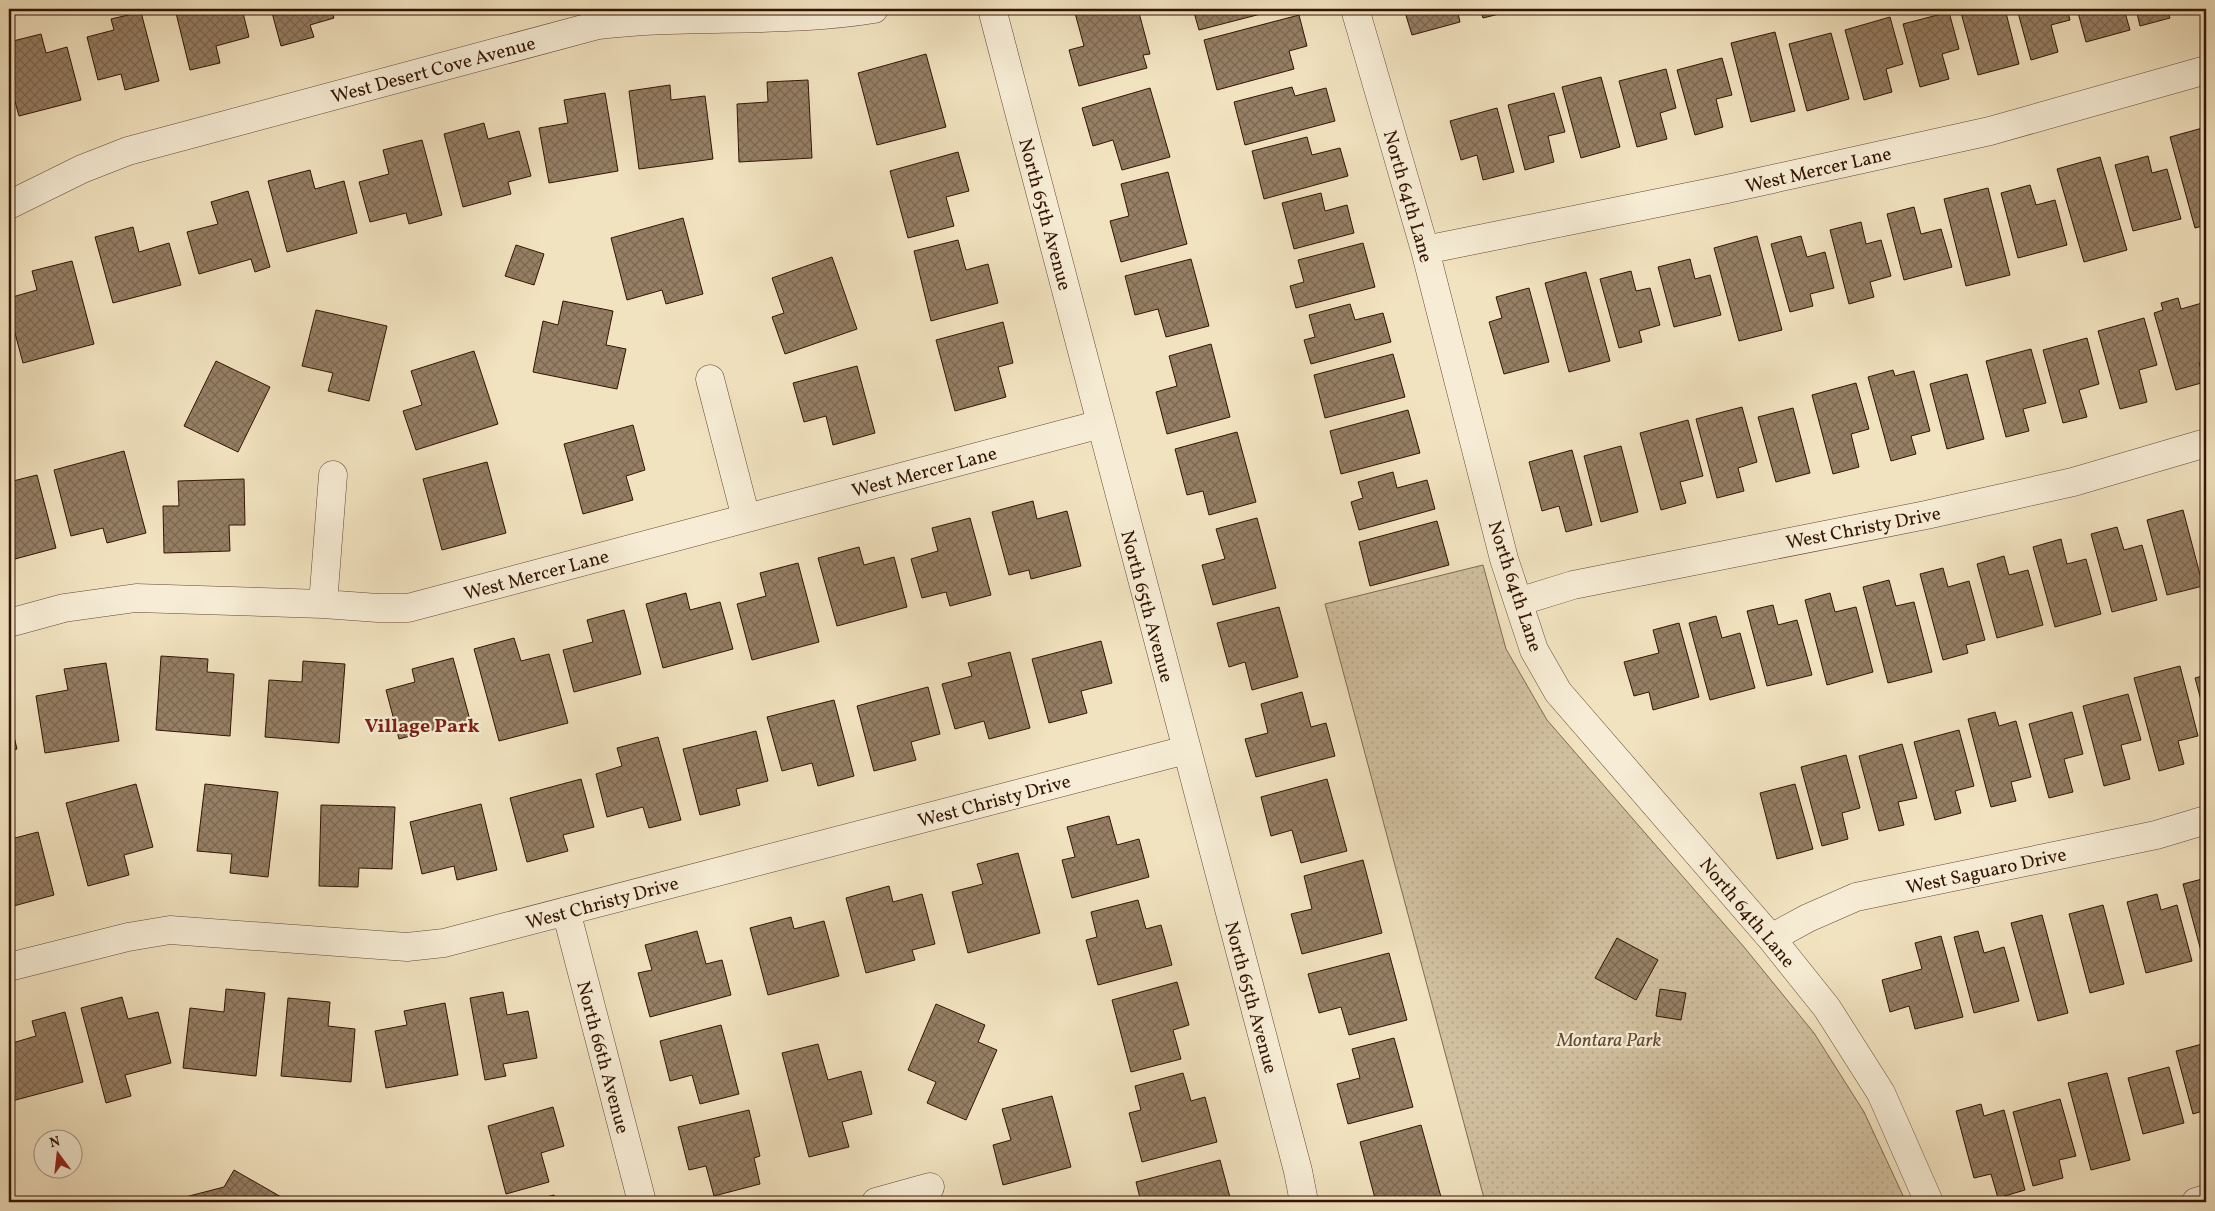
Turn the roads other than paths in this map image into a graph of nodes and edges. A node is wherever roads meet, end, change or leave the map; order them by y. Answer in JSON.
{"nodes":[{"id":1,"x":874,"y":9,"type":"edge"},
{"id":2,"x":992,"y":9,"type":"edge"},
{"id":3,"x":1355,"y":9,"type":"edge"},
{"id":4,"x":2206,"y":70,"type":"edge"},
{"id":5,"x":9,"y":205,"type":"edge"},
{"id":6,"x":1425,"y":250,"type":"junction"},
{"id":7,"x":710,"y":379,"type":"dead end"},
{"id":8,"x":1101,"y":424,"type":"junction"},
{"id":9,"x":2206,"y":443,"type":"edge"},
{"id":10,"x":333,"y":474,"type":"dead end"},
{"id":11,"x":746,"y":518,"type":"junction"},
{"id":12,"x":1518,"y":602,"type":"junction"},
{"id":13,"x":323,"y":604,"type":"junction"},
{"id":14,"x":9,"y":623,"type":"edge"},
{"id":15,"x":1186,"y":750,"type":"junction"},
{"id":16,"x":2206,"y":820,"type":"edge"},
{"id":17,"x":566,"y":911,"type":"junction"},
{"id":18,"x":1771,"y":938,"type":"junction"},
{"id":19,"x":9,"y":967,"type":"edge"},
{"id":20,"x":930,"y":1187,"type":"dead end"},
{"id":21,"x":2206,"y":1199,"type":"edge"},
{"id":22,"x":642,"y":1202,"type":"edge"},
{"id":23,"x":876,"y":1202,"type":"edge"},
{"id":24,"x":1304,"y":1202,"type":"edge"},
{"id":25,"x":1929,"y":1202,"type":"edge"},
{"id":26,"x":2196,"y":1202,"type":"edge"}],
"edges":[{"from":1,"to":5,"type":"street","name":"West Desert Cove Avenue"},
{"from":2,"to":8,"type":"street","name":"North 65th Avenue"},
{"from":3,"to":6,"type":"street","name":"North 64th Lane"},
{"from":4,"to":6,"type":"street","name":"West Mercer Lane"},
{"from":6,"to":12,"type":"street","name":"North 64th Lane"},
{"from":7,"to":11,"type":"street"},
{"from":8,"to":11,"type":"street","name":"West Mercer Lane"},
{"from":8,"to":15,"type":"street","name":"North 65th Avenue"},
{"from":9,"to":12,"type":"street","name":"West Christy Drive"},
{"from":10,"to":13,"type":"street"},
{"from":11,"to":13,"type":"street","name":"West Mercer Lane"},
{"from":12,"to":18,"type":"street","name":"North 64th Lane"},
{"from":13,"to":14,"type":"street","name":"West Mercer Lane"},
{"from":15,"to":17,"type":"street","name":"West Christy Drive"},
{"from":15,"to":24,"type":"street","name":"North 65th Avenue"},
{"from":16,"to":18,"type":"street","name":"West Saguaro Drive"},
{"from":17,"to":19,"type":"street","name":"West Christy Drive"},
{"from":17,"to":22,"type":"street","name":"North 66th Avenue"},
{"from":18,"to":25,"type":"street","name":"North 64th Lane"},
{"from":20,"to":23,"type":"street"},
{"from":21,"to":26,"type":"street"}]}
